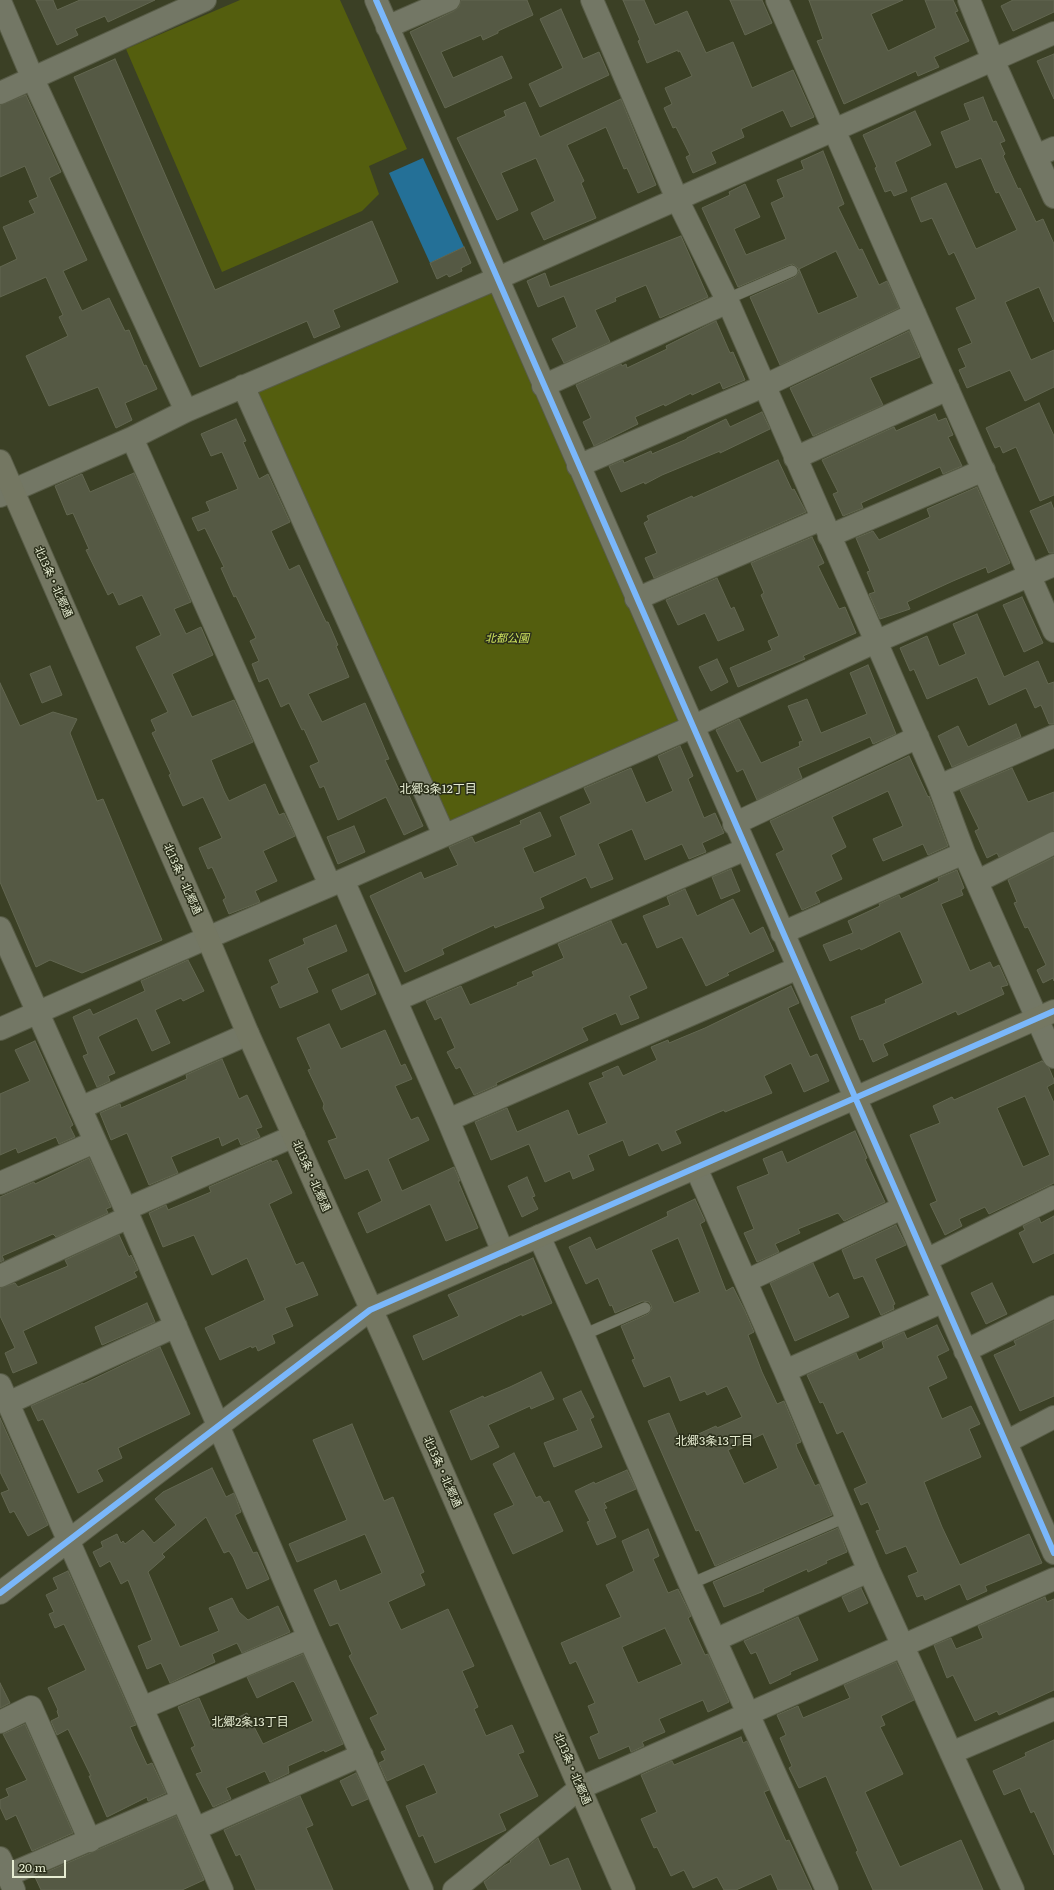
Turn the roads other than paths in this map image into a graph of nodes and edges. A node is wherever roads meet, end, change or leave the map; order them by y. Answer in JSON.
{"nodes":[{"id":1,"x":205,"y":0,"type":"edge"},
{"id":2,"x":376,"y":0,"type":"edge"},
{"id":3,"x":449,"y":0,"type":"edge"},
{"id":4,"x":592,"y":0,"type":"edge"},
{"id":5,"x":778,"y":0,"type":"edge"},
{"id":6,"x":968,"y":0,"type":"edge"},
{"id":7,"x":0,"y":1,"type":"edge"},
{"id":8,"x":184,"y":4,"type":"edge"},
{"id":9,"x":387,"y":27,"type":"junction"},
{"id":10,"x":1054,"y":33,"type":"edge"},
{"id":11,"x":993,"y":60,"type":"junction"},
{"id":12,"x":34,"y":79,"type":"junction"},
{"id":13,"x":0,"y":93,"type":"edge"},
{"id":14,"x":834,"y":131,"type":"junction"},
{"id":15,"x":1045,"y":152,"type":"edge"},
{"id":16,"x":1054,"y":198,"type":"edge"},
{"id":17,"x":677,"y":200,"type":"junction"},
{"id":18,"x":792,"y":271,"type":"dead end"},
{"id":19,"x":496,"y":279,"type":"junction"},
{"id":20,"x":727,"y":301,"type":"junction"},
{"id":21,"x":915,"y":314,"type":"junction"},
{"id":22,"x":243,"y":386,"type":"junction"},
{"id":23,"x":543,"y":386,"type":"junction"},
{"id":24,"x":764,"y":386,"type":"junction"},
{"id":25,"x":948,"y":389,"type":"junction"},
{"id":26,"x":186,"y":411,"type":"junction"},
{"id":27,"x":132,"y":438,"type":"junction"},
{"id":28,"x":795,"y":458,"type":"junction"},
{"id":29,"x":0,"y":461,"type":"edge"},
{"id":30,"x":578,"y":466,"type":"junction"},
{"id":31,"x":984,"y":470,"type":"junction"},
{"id":32,"x":6,"y":493,"type":"edge"},
{"id":33,"x":825,"y":527,"type":"junction"},
{"id":34,"x":1054,"y":564,"type":"edge"},
{"id":35,"x":1030,"y":575,"type":"junction"},
{"id":36,"x":636,"y":599,"type":"junction"},
{"id":37,"x":1054,"y":631,"type":"edge"},
{"id":38,"x":875,"y":642,"type":"junction"},
{"id":39,"x":692,"y":727,"type":"junction"},
{"id":40,"x":1054,"y":736,"type":"edge"},
{"id":41,"x":918,"y":737,"type":"junction"},
{"id":42,"x":939,"y":786,"type":"junction"},
{"id":43,"x":734,"y":824,"type":"junction"},
{"id":44,"x":444,"y":835,"type":"junction"},
{"id":45,"x":1054,"y":843,"type":"edge"},
{"id":46,"x":746,"y":849,"type":"junction"},
{"id":47,"x":964,"y":853,"type":"junction"},
{"id":48,"x":978,"y":881,"type":"junction"},
{"id":49,"x":336,"y":883,"type":"junction"},
{"id":50,"x":0,"y":928,"type":"edge"},
{"id":51,"x":782,"y":933,"type":"junction"},
{"id":52,"x":207,"y":938,"type":"junction"},
{"id":53,"x":798,"y":968,"type":"junction"},
{"id":54,"x":396,"y":1000,"type":"junction"},
{"id":55,"x":38,"y":1014,"type":"junction"},
{"id":56,"x":1045,"y":1015,"type":"edge"},
{"id":57,"x":0,"y":1029,"type":"edge"},
{"id":58,"x":248,"y":1034,"type":"junction"},
{"id":59,"x":1054,"y":1057,"type":"edge"},
{"id":60,"x":855,"y":1098,"type":"junction"},
{"id":61,"x":80,"y":1108,"type":"junction"},
{"id":62,"x":448,"y":1120,"type":"junction"},
{"id":63,"x":294,"y":1136,"type":"junction"},
{"id":64,"x":95,"y":1142,"type":"junction"},
{"id":65,"x":696,"y":1168,"type":"junction"},
{"id":66,"x":0,"y":1183,"type":"edge"},
{"id":67,"x":1054,"y":1197,"type":"edge"},
{"id":68,"x":902,"y":1208,"type":"junction"},
{"id":69,"x":127,"y":1213,"type":"junction"},
{"id":70,"x":539,"y":1236,"type":"junction"},
{"id":71,"x":503,"y":1252,"type":"junction"},
{"id":72,"x":926,"y":1260,"type":"junction"},
{"id":73,"x":0,"y":1276,"type":"edge"},
{"id":74,"x":746,"y":1281,"type":"junction"},
{"id":75,"x":944,"y":1301,"type":"junction"},
{"id":76,"x":645,"y":1308,"type":"dead end"},
{"id":77,"x":1054,"y":1308,"type":"edge"},
{"id":78,"x":370,"y":1310,"type":"junction"},
{"id":79,"x":176,"y":1326,"type":"junction"},
{"id":80,"x":583,"y":1335,"type":"junction"},
{"id":81,"x":965,"y":1351,"type":"junction"},
{"id":82,"x":785,"y":1371,"type":"junction"},
{"id":83,"x":4,"y":1394,"type":"edge"},
{"id":84,"x":1054,"y":1417,"type":"edge"},
{"id":85,"x":219,"y":1425,"type":"junction"},
{"id":86,"x":1006,"y":1442,"type":"junction"},
{"id":87,"x":846,"y":1517,"type":"junction"},
{"id":88,"x":68,"y":1540,"type":"junction"},
{"id":89,"x":1054,"y":1553,"type":"edge"},
{"id":90,"x":869,"y":1571,"type":"junction"},
{"id":91,"x":1054,"y":1579,"type":"edge"},
{"id":92,"x":690,"y":1584,"type":"junction"},
{"id":93,"x":0,"y":1593,"type":"edge"},
{"id":94,"x":309,"y":1638,"type":"junction"},
{"id":95,"x":715,"y":1640,"type":"junction"},
{"id":96,"x":902,"y":1645,"type":"junction"},
{"id":97,"x":142,"y":1708,"type":"junction"},
{"id":98,"x":1054,"y":1709,"type":"edge"},
{"id":99,"x":748,"y":1713,"type":"junction"},
{"id":100,"x":0,"y":1722,"type":"edge"},
{"id":101,"x":951,"y":1753,"type":"junction"},
{"id":102,"x":362,"y":1755,"type":"junction"},
{"id":103,"x":580,"y":1788,"type":"junction"},
{"id":104,"x":182,"y":1800,"type":"junction"},
{"id":105,"x":195,"y":1828,"type":"junction"},
{"id":106,"x":90,"y":1841,"type":"junction"},
{"id":107,"x":7,"y":1874,"type":"edge"},
{"id":108,"x":218,"y":1889,"type":"edge"},
{"id":109,"x":422,"y":1890,"type":"edge"},
{"id":110,"x":454,"y":1890,"type":"edge"},
{"id":111,"x":624,"y":1890,"type":"edge"},
{"id":112,"x":827,"y":1890,"type":"edge"},
{"id":113,"x":1013,"y":1890,"type":"edge"}],
"edges":[{"from":1,"to":8,"type":"street"},
{"from":2,"to":9,"type":"street"},
{"from":3,"to":9,"type":"street"},
{"from":4,"to":17,"type":"street"},
{"from":5,"to":14,"type":"street"},
{"from":6,"to":11,"type":"street"},
{"from":7,"to":12,"type":"street"},
{"from":8,"to":12,"type":"street"},
{"from":9,"to":19,"type":"street"},
{"from":10,"to":11,"type":"street"},
{"from":11,"to":14,"type":"street"},
{"from":11,"to":15,"type":"street"},
{"from":12,"to":13,"type":"street"},
{"from":12,"to":26,"type":"street"},
{"from":14,"to":17,"type":"street"},
{"from":14,"to":21,"type":"street"},
{"from":15,"to":16,"type":"street"},
{"from":17,"to":19,"type":"street"},
{"from":17,"to":20,"type":"street"},
{"from":18,"to":20,"type":"lane"},
{"from":19,"to":22,"type":"street"},
{"from":19,"to":23,"type":"street"},
{"from":20,"to":23,"type":"street"},
{"from":20,"to":24,"type":"street"},
{"from":21,"to":24,"type":"street"},
{"from":21,"to":25,"type":"street"},
{"from":22,"to":26,"type":"street"},
{"from":22,"to":44,"type":"street"},
{"from":23,"to":30,"type":"street"},
{"from":24,"to":28,"type":"street"},
{"from":24,"to":30,"type":"street"},
{"from":25,"to":28,"type":"street"},
{"from":25,"to":31,"type":"street"},
{"from":26,"to":27,"type":"street"},
{"from":27,"to":32,"type":"street"},
{"from":27,"to":49,"type":"street"},
{"from":28,"to":33,"type":"street"},
{"from":29,"to":32,"type":"main road","name":"北13条・北郷通"},
{"from":30,"to":36,"type":"street"},
{"from":31,"to":33,"type":"street"},
{"from":31,"to":35,"type":"street"},
{"from":32,"to":52,"type":"main road","name":"北13条・北郷通"},
{"from":33,"to":36,"type":"street"},
{"from":33,"to":38,"type":"street"},
{"from":34,"to":35,"type":"street"},
{"from":35,"to":37,"type":"street"},
{"from":35,"to":38,"type":"street"},
{"from":36,"to":39,"type":"street"},
{"from":38,"to":39,"type":"street"},
{"from":38,"to":41,"type":"street"},
{"from":39,"to":43,"type":"street"},
{"from":39,"to":44,"type":"street"},
{"from":40,"to":42,"type":"street"},
{"from":41,"to":42,"type":"street"},
{"from":41,"to":43,"type":"street"},
{"from":42,"to":47,"type":"street"},
{"from":43,"to":46,"type":"street"},
{"from":44,"to":49,"type":"street"},
{"from":45,"to":48,"type":"street"},
{"from":46,"to":51,"type":"street"},
{"from":46,"to":54,"type":"street"},
{"from":47,"to":48,"type":"street"},
{"from":47,"to":51,"type":"street"},
{"from":48,"to":56,"type":"street"},
{"from":49,"to":52,"type":"street"},
{"from":49,"to":54,"type":"street"},
{"from":50,"to":55,"type":"street"},
{"from":51,"to":53,"type":"street"},
{"from":52,"to":55,"type":"street"},
{"from":52,"to":58,"type":"main road","name":"北13条・北郷通"},
{"from":53,"to":60,"type":"street"},
{"from":53,"to":62,"type":"street"},
{"from":54,"to":62,"type":"street"},
{"from":55,"to":57,"type":"street"},
{"from":55,"to":61,"type":"street"},
{"from":56,"to":59,"type":"street"},
{"from":56,"to":60,"type":"main road"},
{"from":58,"to":61,"type":"street"},
{"from":58,"to":63,"type":"main road","name":"北13条・北郷通"},
{"from":60,"to":65,"type":"main road"},
{"from":60,"to":68,"type":"street"},
{"from":61,"to":64,"type":"street"},
{"from":62,"to":71,"type":"street"},
{"from":63,"to":69,"type":"street"},
{"from":63,"to":78,"type":"main road","name":"北13条・北郷通"},
{"from":64,"to":66,"type":"street"},
{"from":64,"to":69,"type":"street"},
{"from":65,"to":70,"type":"main road"},
{"from":65,"to":74,"type":"street"},
{"from":67,"to":72,"type":"street"},
{"from":68,"to":72,"type":"street"},
{"from":68,"to":74,"type":"street"},
{"from":69,"to":73,"type":"street"},
{"from":69,"to":79,"type":"street"},
{"from":70,"to":71,"type":"main road"},
{"from":70,"to":80,"type":"street"},
{"from":71,"to":78,"type":"main road"},
{"from":72,"to":75,"type":"street"},
{"from":74,"to":82,"type":"street"},
{"from":75,"to":81,"type":"street"},
{"from":75,"to":82,"type":"street"},
{"from":76,"to":80,"type":"lane"},
{"from":77,"to":81,"type":"street"},
{"from":78,"to":85,"type":"street"},
{"from":78,"to":103,"type":"main road","name":"北13条・北郷通"},
{"from":79,"to":83,"type":"street"},
{"from":79,"to":85,"type":"street"},
{"from":80,"to":92,"type":"street"},
{"from":81,"to":86,"type":"street"},
{"from":82,"to":87,"type":"street"},
{"from":83,"to":88,"type":"street"},
{"from":84,"to":86,"type":"street"},
{"from":85,"to":88,"type":"street"},
{"from":85,"to":94,"type":"street"},
{"from":86,"to":89,"type":"street"},
{"from":87,"to":90,"type":"street"},
{"from":87,"to":92,"type":"lane"},
{"from":88,"to":93,"type":"street"},
{"from":88,"to":97,"type":"street"},
{"from":90,"to":95,"type":"street"},
{"from":90,"to":96,"type":"street"},
{"from":91,"to":96,"type":"street"},
{"from":92,"to":95,"type":"street"},
{"from":94,"to":97,"type":"street"},
{"from":94,"to":102,"type":"street"},
{"from":95,"to":99,"type":"street"},
{"from":96,"to":99,"type":"street"},
{"from":96,"to":101,"type":"street"},
{"from":97,"to":104,"type":"street"},
{"from":98,"to":101,"type":"street"},
{"from":99,"to":103,"type":"street"},
{"from":99,"to":112,"type":"street"},
{"from":100,"to":106,"type":"street"},
{"from":101,"to":113,"type":"street"},
{"from":102,"to":105,"type":"street"},
{"from":102,"to":109,"type":"street"},
{"from":103,"to":110,"type":"street"},
{"from":103,"to":111,"type":"main road","name":"北13条・北郷通"},
{"from":104,"to":105,"type":"street"},
{"from":104,"to":106,"type":"street"},
{"from":105,"to":108,"type":"street"},
{"from":106,"to":107,"type":"street"}]}
